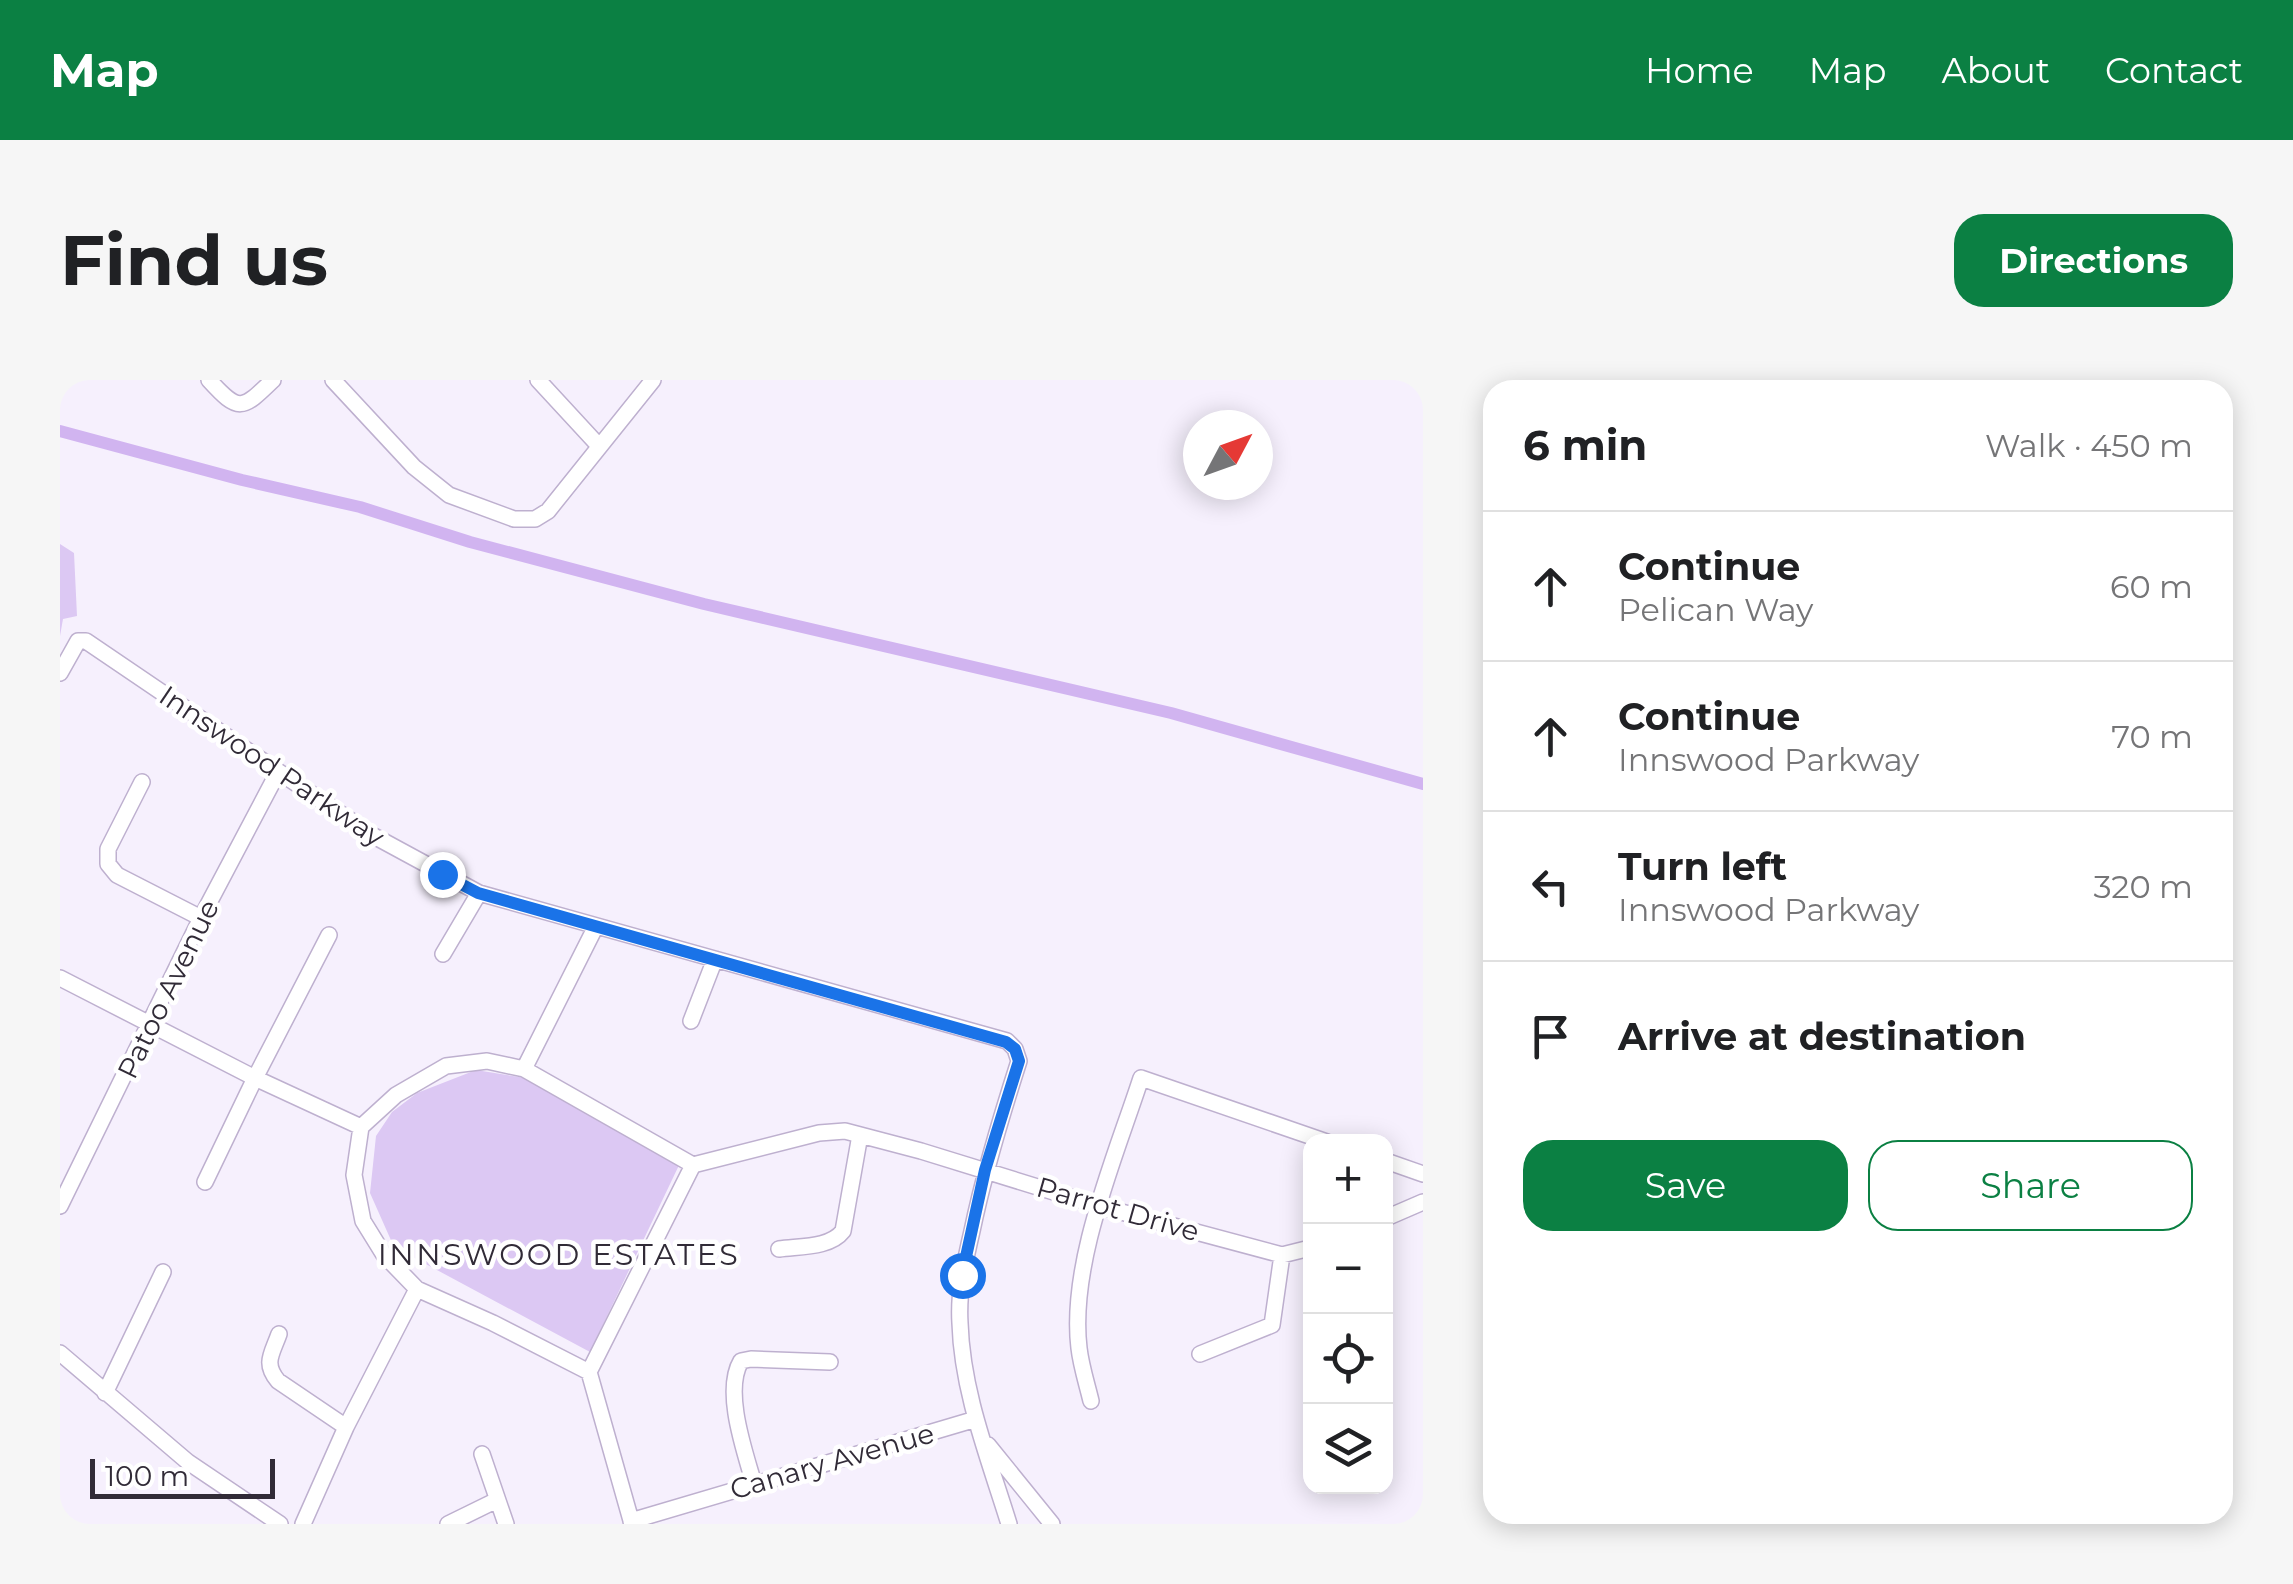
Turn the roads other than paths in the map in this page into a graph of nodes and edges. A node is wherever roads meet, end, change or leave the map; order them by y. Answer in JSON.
{"nodes":[{"id":1,"x":209,"y":380,"type":"edge"},
{"id":2,"x":273,"y":380,"type":"edge"},
{"id":3,"x":333,"y":380,"type":"edge"},
{"id":4,"x":538,"y":380,"type":"edge"},
{"id":5,"x":653,"y":380,"type":"edge"},
{"id":6,"x":599,"y":446,"type":"junction"},
{"id":7,"x":60,"y":673,"type":"edge"},
{"id":8,"x":278,"y":772,"type":"junction"},
{"id":9,"x":142,"y":782,"type":"dead end"},
{"id":10,"x":478,"y":893,"type":"junction"},
{"id":11,"x":201,"y":918,"type":"junction"},
{"id":12,"x":596,"y":926,"type":"junction"},
{"id":13,"x":330,"y":934,"type":"dead end"},
{"id":14,"x":444,"y":954,"type":"dead end"},
{"id":15,"x":715,"y":959,"type":"junction"},
{"id":16,"x":60,"y":978,"type":"edge"},
{"id":17,"x":691,"y":1020,"type":"dead end"},
{"id":18,"x":150,"y":1026,"type":"junction"},
{"id":19,"x":524,"y":1069,"type":"junction"},
{"id":20,"x":255,"y":1078,"type":"junction"},
{"id":21,"x":362,"y":1127,"type":"junction"},
{"id":22,"x":1305,"y":1134,"type":"edge"},
{"id":23,"x":860,"y":1135,"type":"junction"},
{"id":24,"x":1393,"y":1163,"type":"edge"},
{"id":25,"x":693,"y":1164,"type":"junction"},
{"id":26,"x":985,"y":1170,"type":"junction"},
{"id":27,"x":1423,"y":1174,"type":"edge"},
{"id":28,"x":205,"y":1182,"type":"dead end"},
{"id":29,"x":65,"y":1185,"type":"edge"},
{"id":30,"x":1423,"y":1202,"type":"edge"},
{"id":31,"x":60,"y":1206,"type":"edge"},
{"id":32,"x":1099,"y":1206,"type":"junction"},
{"id":33,"x":1393,"y":1215,"type":"edge"},
{"id":34,"x":780,"y":1248,"type":"dead end"},
{"id":35,"x":1303,"y":1250,"type":"edge"},
{"id":36,"x":1282,"y":1254,"type":"junction"},
{"id":37,"x":163,"y":1272,"type":"dead end"},
{"id":38,"x":417,"y":1289,"type":"junction"},
{"id":39,"x":279,"y":1334,"type":"dead end"},
{"id":40,"x":60,"y":1353,"type":"edge"},
{"id":41,"x":1200,"y":1354,"type":"dead end"},
{"id":42,"x":830,"y":1362,"type":"dead end"},
{"id":43,"x":590,"y":1372,"type":"junction"},
{"id":44,"x":105,"y":1393,"type":"junction"},
{"id":45,"x":1091,"y":1401,"type":"dead end"},
{"id":46,"x":976,"y":1418,"type":"junction"},
{"id":47,"x":346,"y":1427,"type":"junction"},
{"id":48,"x":982,"y":1438,"type":"junction"},
{"id":49,"x":482,"y":1454,"type":"dead end"},
{"id":50,"x":754,"y":1484,"type":"junction"},
{"id":51,"x":497,"y":1500,"type":"junction"},
{"id":52,"x":631,"y":1522,"type":"edge"},
{"id":53,"x":280,"y":1524,"type":"edge"},
{"id":54,"x":302,"y":1524,"type":"edge"},
{"id":55,"x":448,"y":1524,"type":"edge"},
{"id":56,"x":506,"y":1524,"type":"edge"},
{"id":57,"x":1009,"y":1524,"type":"edge"},
{"id":58,"x":1052,"y":1524,"type":"edge"}],
"edges":[{"from":1,"to":2,"type":"street"},
{"from":3,"to":6,"type":"street"},
{"from":4,"to":6,"type":"street"},
{"from":5,"to":6,"type":"street"},
{"from":7,"to":8,"type":"street","name":"Innswood Parkway"},
{"from":8,"to":10,"type":"street","name":"Innswood Parkway"},
{"from":8,"to":11,"type":"street","name":"Patoo Avenue"},
{"from":9,"to":11,"type":"street"},
{"from":10,"to":12,"type":"street","name":"Innswood Parkway"},
{"from":10,"to":14,"type":"street"},
{"from":11,"to":18,"type":"street","name":"Patoo Avenue"},
{"from":12,"to":15,"type":"street","name":"Innswood Parkway"},
{"from":12,"to":19,"type":"street"},
{"from":13,"to":20,"type":"street"},
{"from":15,"to":17,"type":"street"},
{"from":15,"to":26,"type":"street","name":"Innswood Parkway"},
{"from":16,"to":18,"type":"street"},
{"from":18,"to":20,"type":"street"},
{"from":18,"to":29,"type":"street","name":"Patoo Avenue"},
{"from":19,"to":21,"type":"street"},
{"from":19,"to":25,"type":"street"},
{"from":20,"to":21,"type":"street"},
{"from":20,"to":28,"type":"street"},
{"from":21,"to":38,"type":"street"},
{"from":22,"to":32,"type":"street"},
{"from":23,"to":25,"type":"street","name":"Parrot Drive"},
{"from":23,"to":26,"type":"street","name":"Parrot Drive"},
{"from":23,"to":34,"type":"street"},
{"from":24,"to":27,"type":"street"},
{"from":25,"to":43,"type":"street"},
{"from":26,"to":32,"type":"street","name":"Parrot Drive"},
{"from":26,"to":46,"type":"street"},
{"from":29,"to":31,"type":"street","name":"Patoo Avenue"},
{"from":30,"to":33,"type":"street"},
{"from":32,"to":36,"type":"street","name":"Parrot Drive"},
{"from":32,"to":45,"type":"street"},
{"from":35,"to":36,"type":"street","name":"Parrot Drive"},
{"from":36,"to":41,"type":"street"},
{"from":37,"to":44,"type":"street"},
{"from":38,"to":43,"type":"street"},
{"from":38,"to":47,"type":"street"},
{"from":39,"to":47,"type":"street"},
{"from":40,"to":44,"type":"street"},
{"from":42,"to":50,"type":"street"},
{"from":43,"to":52,"type":"street"},
{"from":44,"to":53,"type":"street"},
{"from":46,"to":48,"type":"street"},
{"from":46,"to":50,"type":"street","name":"Canary Avenue"},
{"from":47,"to":54,"type":"street"},
{"from":48,"to":57,"type":"street"},
{"from":48,"to":58,"type":"street"},
{"from":49,"to":51,"type":"street"},
{"from":50,"to":52,"type":"street","name":"Canary Avenue"},
{"from":51,"to":55,"type":"street"},
{"from":51,"to":56,"type":"street"}]}
